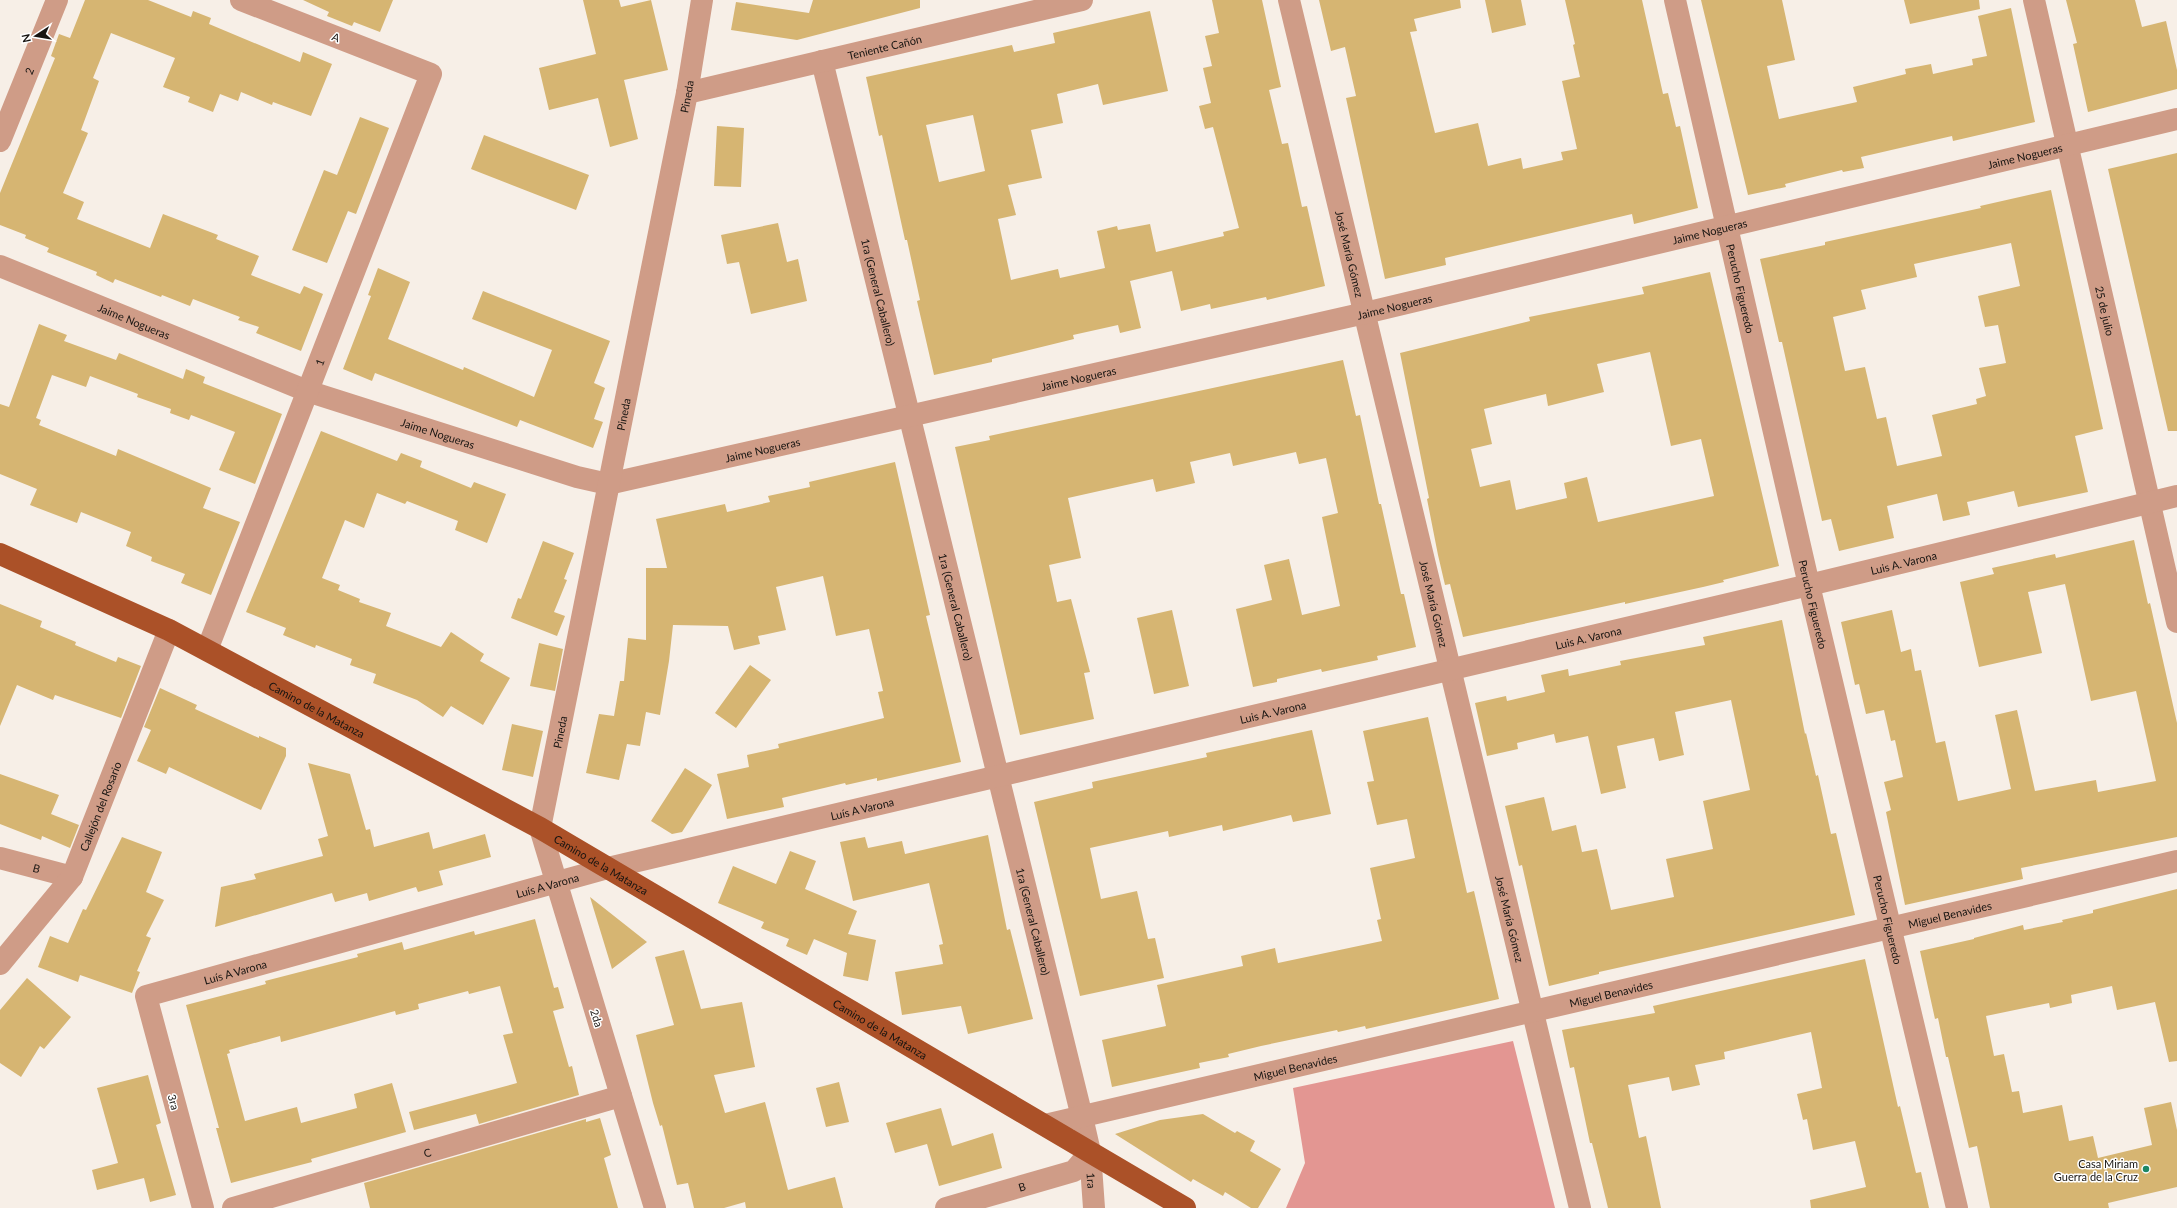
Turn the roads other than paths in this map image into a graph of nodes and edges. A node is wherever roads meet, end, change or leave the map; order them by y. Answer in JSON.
{"nodes":[{"id":1,"x":57,"y":0,"type":"edge"},
{"id":2,"x":241,"y":0,"type":"edge"},
{"id":3,"x":702,"y":0,"type":"edge"},
{"id":4,"x":1082,"y":0,"type":"edge"},
{"id":5,"x":1289,"y":0,"type":"edge"},
{"id":6,"x":1675,"y":0,"type":"edge"},
{"id":7,"x":2034,"y":0,"type":"edge"},
{"id":8,"x":822,"y":61,"type":"junction"},
{"id":9,"x":431,"y":74,"type":"joint"},
{"id":10,"x":687,"y":93,"type":"junction"},
{"id":11,"x":2177,"y":119,"type":"edge"},
{"id":12,"x":0,"y":141,"type":"edge"},
{"id":13,"x":2067,"y":146,"type":"junction"},
{"id":14,"x":1729,"y":228,"type":"junction"},
{"id":15,"x":0,"y":266,"type":"edge"},
{"id":16,"x":1365,"y":314,"type":"junction"},
{"id":17,"x":307,"y":391,"type":"junction"},
{"id":18,"x":910,"y":418,"type":"junction"},
{"id":19,"x":608,"y":484,"type":"junction"},
{"id":20,"x":2177,"y":496,"type":"edge"},
{"id":21,"x":2148,"y":502,"type":"junction"},
{"id":22,"x":0,"y":554,"type":"edge"},
{"id":23,"x":1809,"y":585,"type":"junction"},
{"id":24,"x":2177,"y":622,"type":"edge"},
{"id":25,"x":169,"y":630,"type":"junction"},
{"id":26,"x":207,"y":650,"type":"junction"},
{"id":27,"x":1450,"y":670,"type":"junction"},
{"id":28,"x":999,"y":776,"type":"junction"},
{"id":29,"x":540,"y":828,"type":"junction"},
{"id":30,"x":0,"y":858,"type":"edge"},
{"id":31,"x":2177,"y":860,"type":"edge"},
{"id":32,"x":608,"y":868,"type":"junction"},
{"id":33,"x":72,"y":877,"type":"junction"},
{"id":34,"x":556,"y":881,"type":"junction"},
{"id":35,"x":1892,"y":927,"type":"junction"},
{"id":36,"x":0,"y":964,"type":"edge"},
{"id":37,"x":146,"y":996,"type":"joint"},
{"id":38,"x":1532,"y":1011,"type":"junction"},
{"id":39,"x":621,"y":1096,"type":"junction"},
{"id":40,"x":1082,"y":1117,"type":"junction"},
{"id":41,"x":1045,"y":1125,"type":"junction"},
{"id":42,"x":1090,"y":1152,"type":"junction"},
{"id":43,"x":203,"y":1208,"type":"edge"},
{"id":44,"x":233,"y":1208,"type":"edge"},
{"id":45,"x":655,"y":1208,"type":"edge"},
{"id":46,"x":946,"y":1208,"type":"edge"},
{"id":47,"x":1094,"y":1208,"type":"edge"},
{"id":48,"x":1185,"y":1208,"type":"edge"},
{"id":49,"x":1580,"y":1208,"type":"edge"},
{"id":50,"x":1957,"y":1208,"type":"edge"}],
"edges":[{"from":1,"to":12,"type":"street","name":"2"},
{"from":2,"to":9,"type":"street","name":"A"},
{"from":3,"to":10,"type":"street","name":"Pineda"},
{"from":4,"to":8,"type":"street","name":"Teniente Cañón"},
{"from":5,"to":16,"type":"street","name":"José María Gómez"},
{"from":6,"to":14,"type":"street","name":"Perucho Figueredo"},
{"from":7,"to":13,"type":"street","name":"25 de julio"},
{"from":8,"to":10,"type":"street","name":"Teniente Cañón"},
{"from":8,"to":18,"type":"street","name":"1ra (General Caballero)"},
{"from":9,"to":17,"type":"street","name":"1"},
{"from":10,"to":19,"type":"street","name":"Pineda"},
{"from":11,"to":13,"type":"street","name":"Jaime Nogueras"},
{"from":13,"to":14,"type":"street","name":"Jaime Nogueras"},
{"from":13,"to":21,"type":"street","name":"25 de julio"},
{"from":14,"to":16,"type":"street","name":"Jaime Nogueras"},
{"from":14,"to":23,"type":"street","name":"Perucho Figueredo"},
{"from":15,"to":17,"type":"street","name":"Jaime Nogueras"},
{"from":16,"to":18,"type":"street","name":"Jaime Nogueras"},
{"from":16,"to":27,"type":"street","name":"José María Gómez"},
{"from":17,"to":19,"type":"street","name":"Jaime Nogueras"},
{"from":17,"to":26,"type":"street","name":"1"},
{"from":18,"to":19,"type":"street","name":"Jaime Nogueras"},
{"from":18,"to":28,"type":"street","name":"1ra (General Caballero)"},
{"from":19,"to":29,"type":"street","name":"Pineda"},
{"from":20,"to":21,"type":"street","name":"Luis A. Varona"},
{"from":21,"to":23,"type":"street","name":"Luis A. Varona"},
{"from":21,"to":24,"type":"street","name":"25 de julio"},
{"from":22,"to":25,"type":"main road","name":"Camino de la Matanza"},
{"from":23,"to":27,"type":"street","name":"Luis A. Varona"},
{"from":23,"to":35,"type":"street","name":"Perucho Figueredo"},
{"from":25,"to":26,"type":"main road","name":"Camino de la Matanza"},
{"from":25,"to":33,"type":"street","name":"Callejón del Rosario"},
{"from":26,"to":29,"type":"main road","name":"Camino de la Matanza"},
{"from":27,"to":28,"type":"street","name":"Luis A. Varona"},
{"from":27,"to":38,"type":"street","name":"José María Gómez"},
{"from":28,"to":32,"type":"street","name":"Luís A Varona"},
{"from":28,"to":40,"type":"street","name":"1ra (General Caballero)"},
{"from":29,"to":32,"type":"main road","name":"Camino de la Matanza"},
{"from":29,"to":34,"type":"street","name":"2da"},
{"from":30,"to":33,"type":"street","name":"B"},
{"from":31,"to":35,"type":"street","name":"Miguel Benavides"},
{"from":32,"to":34,"type":"street","name":"Luís A Varona"},
{"from":32,"to":41,"type":"main road","name":"Camino de la Matanza"},
{"from":33,"to":36,"type":"street","name":"Callejón del Rosario"},
{"from":34,"to":37,"type":"street","name":"Luís A Varona"},
{"from":34,"to":39,"type":"street","name":"2da"},
{"from":35,"to":38,"type":"street","name":"Miguel Benavides"},
{"from":35,"to":50,"type":"street","name":"Perucho Figueredo"},
{"from":37,"to":43,"type":"street","name":"3ra"},
{"from":38,"to":40,"type":"street","name":"Miguel Benavides"},
{"from":38,"to":49,"type":"street","name":"José María Gómez"},
{"from":39,"to":44,"type":"street","name":"C"},
{"from":39,"to":45,"type":"street","name":"2da"},
{"from":40,"to":41,"type":"street","name":"Miguel Benavides"},
{"from":40,"to":42,"type":"street","name":"1ra (General Caballero)"},
{"from":41,"to":42,"type":"main road","name":"Camino de la Matanza"},
{"from":42,"to":46,"type":"street","name":"B"},
{"from":42,"to":47,"type":"street","name":"1ra"},
{"from":42,"to":48,"type":"main road","name":"Camino de la Matanza"}]}
